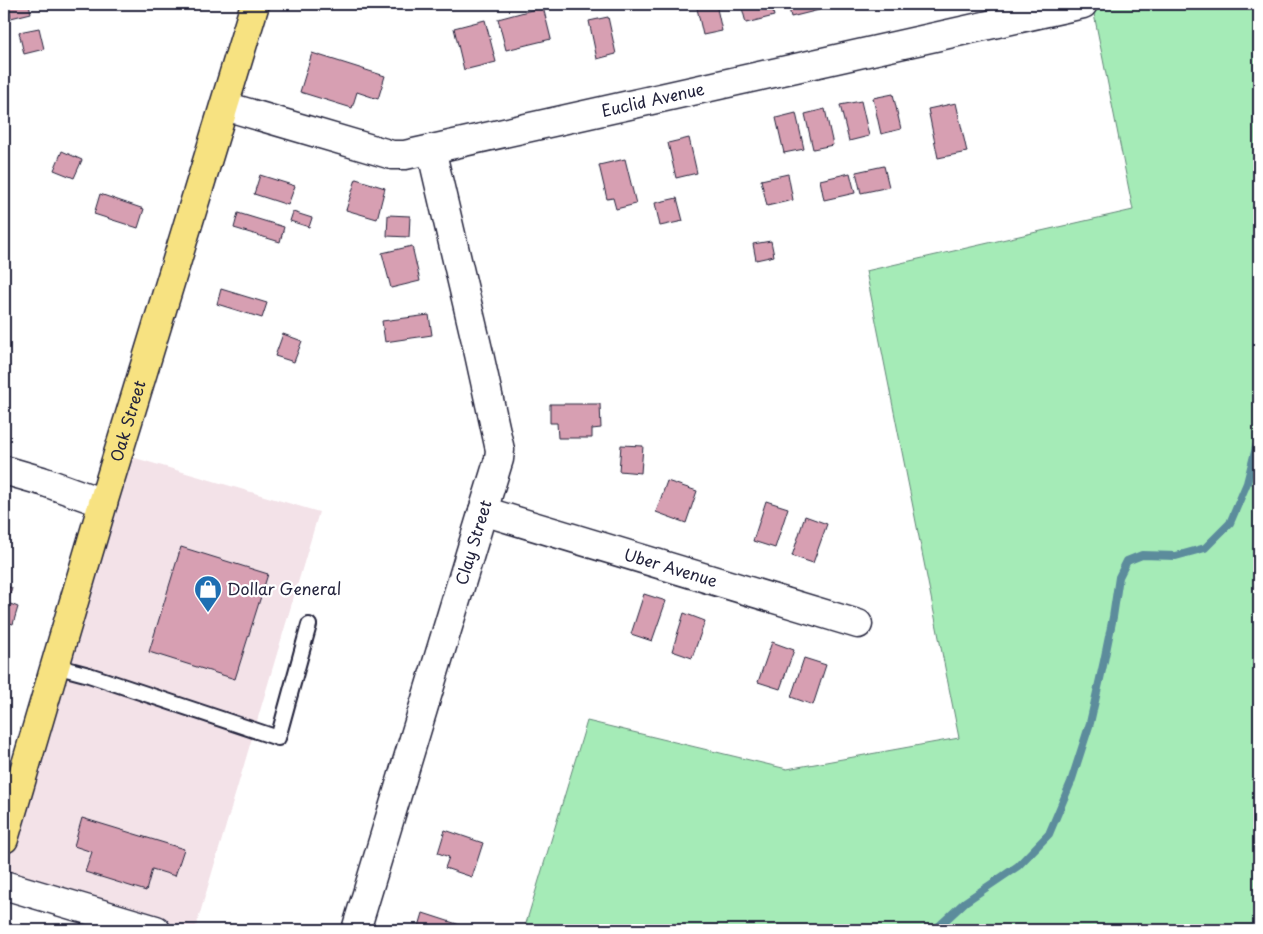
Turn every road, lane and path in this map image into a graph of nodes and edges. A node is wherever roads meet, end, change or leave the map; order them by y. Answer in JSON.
{"nodes":[{"id":1,"x":255,"y":4,"type":"edge"},
{"id":2,"x":1083,"y":4,"type":"edge"},
{"id":3,"x":225,"y":106,"type":"junction"},
{"id":4,"x":431,"y":149,"type":"junction"},
{"id":5,"x":4,"y":470,"type":"edge"},
{"id":6,"x":103,"y":502,"type":"junction"},
{"id":7,"x":483,"y":511,"type":"junction"},
{"id":8,"x":858,"y":624,"type":"dead end"},
{"id":9,"x":308,"y":625,"type":"dead end"},
{"id":10,"x":55,"y":666,"type":"junction"},
{"id":11,"x":4,"y":838,"type":"edge"},
{"id":12,"x":4,"y":885,"type":"edge"},
{"id":13,"x":156,"y":930,"type":"edge"},
{"id":14,"x":356,"y":930,"type":"edge"}],
"edges":[{"from":1,"to":3,"type":"highway","name":"Oak Street"},
{"from":2,"to":4,"type":"street","name":"Euclid Avenue"},
{"from":3,"to":4,"type":"street","name":"Euclid Avenue"},
{"from":3,"to":6,"type":"highway","name":"Oak Street"},
{"from":4,"to":7,"type":"street","name":"Clay Street"},
{"from":5,"to":6,"type":"street"},
{"from":6,"to":10,"type":"highway","name":"Oak Street"},
{"from":7,"to":8,"type":"street","name":"Uber Avenue"},
{"from":7,"to":14,"type":"street","name":"Clay Street"},
{"from":9,"to":10,"type":"lane"},
{"from":10,"to":11,"type":"highway","name":"Oak Street"},
{"from":12,"to":13,"type":"street"}]}
